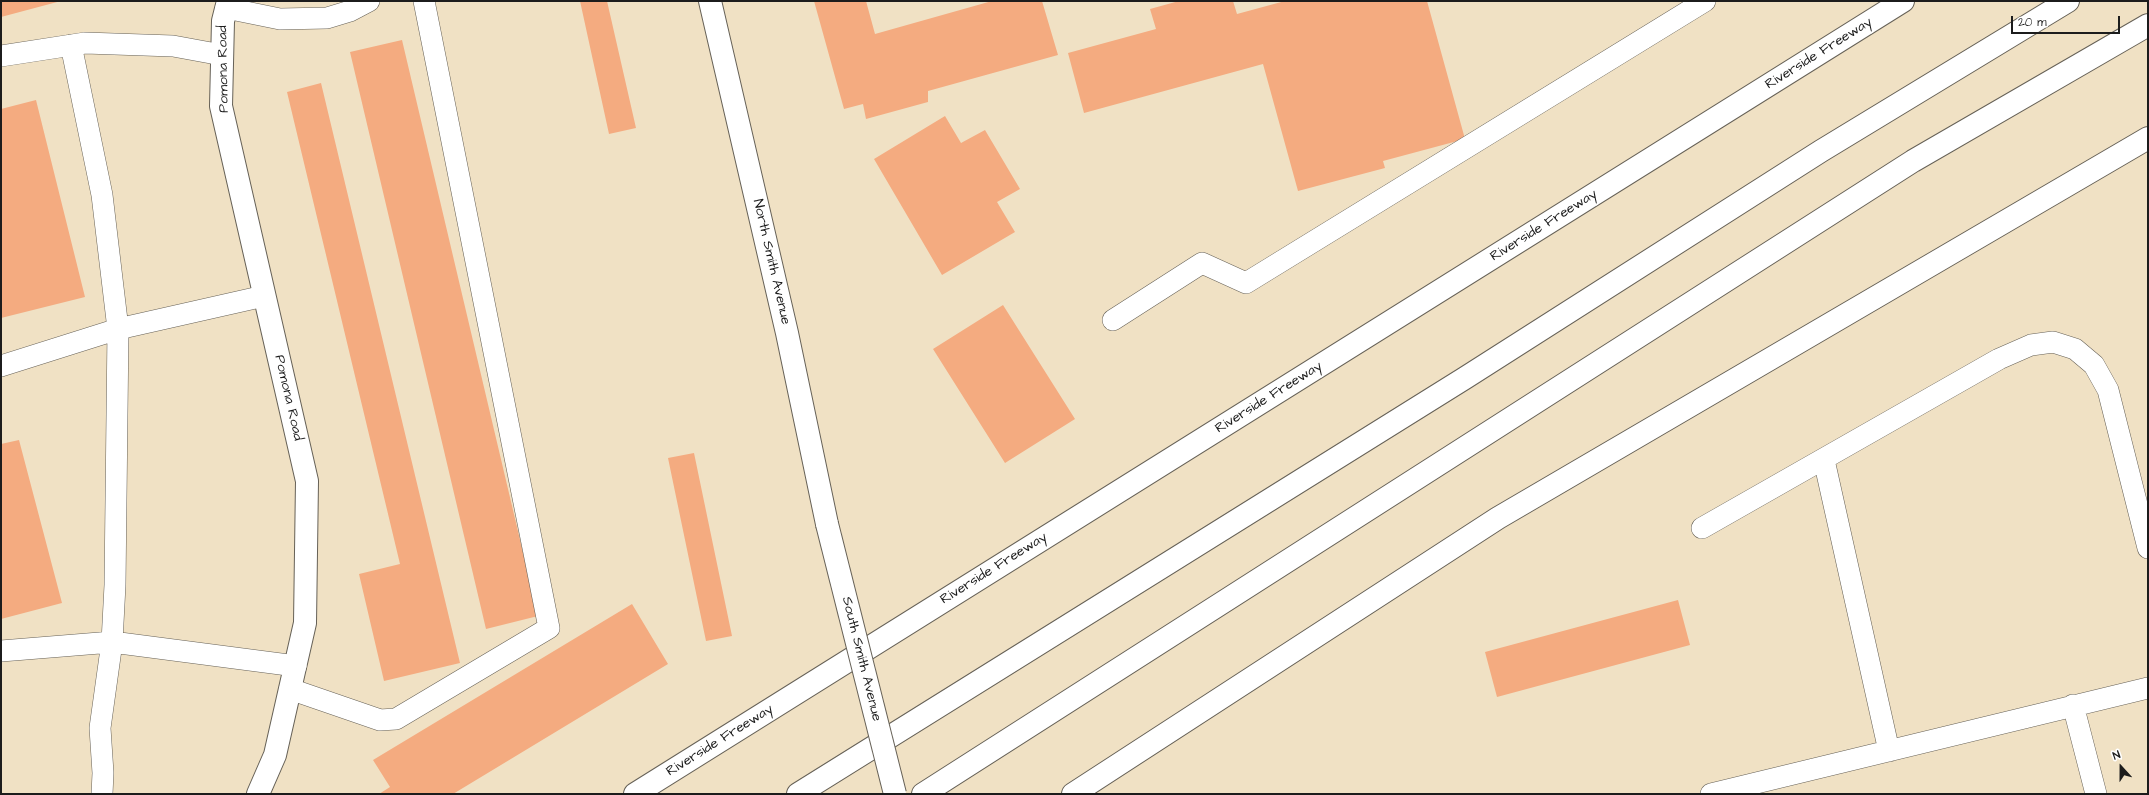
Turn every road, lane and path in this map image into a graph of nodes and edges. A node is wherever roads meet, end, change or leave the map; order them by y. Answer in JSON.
{"nodes":[{"id":1,"x":369,"y":1,"type":"edge"},
{"id":2,"x":424,"y":1,"type":"edge"},
{"id":3,"x":710,"y":1,"type":"edge"},
{"id":4,"x":1705,"y":1,"type":"edge"},
{"id":5,"x":1904,"y":1,"type":"edge"},
{"id":6,"x":2068,"y":1,"type":"edge"},
{"id":7,"x":227,"y":4,"type":"edge"},
{"id":8,"x":2148,"y":25,"type":"edge"},
{"id":9,"x":71,"y":45,"type":"junction"},
{"id":10,"x":222,"y":55,"type":"junction"},
{"id":11,"x":1,"y":56,"type":"edge"},
{"id":12,"x":2148,"y":138,"type":"edge"},
{"id":13,"x":264,"y":296,"type":"junction"},
{"id":14,"x":1113,"y":320,"type":"dead end"},
{"id":15,"x":118,"y":329,"type":"junction"},
{"id":16,"x":1,"y":366,"type":"edge"},
{"id":17,"x":1824,"y":460,"type":"junction"},
{"id":18,"x":828,"y":524,"type":"joint"},
{"id":19,"x":1702,"y":528,"type":"dead end"},
{"id":20,"x":2148,"y":548,"type":"edge"},
{"id":21,"x":112,"y":642,"type":"junction"},
{"id":22,"x":1,"y":651,"type":"edge"},
{"id":23,"x":296,"y":666,"type":"junction"},
{"id":24,"x":2148,"y":688,"type":"edge"},
{"id":25,"x":290,"y":689,"type":"junction"},
{"id":26,"x":2073,"y":705,"type":"junction"},
{"id":27,"x":1889,"y":751,"type":"junction"},
{"id":28,"x":102,"y":794,"type":"edge"},
{"id":29,"x":258,"y":794,"type":"edge"},
{"id":30,"x":635,"y":794,"type":"edge"},
{"id":31,"x":798,"y":794,"type":"edge"},
{"id":32,"x":895,"y":794,"type":"edge"},
{"id":33,"x":923,"y":794,"type":"edge"},
{"id":34,"x":1073,"y":794,"type":"edge"},
{"id":35,"x":1711,"y":794,"type":"edge"},
{"id":36,"x":2096,"y":794,"type":"edge"}],
"edges":[{"from":1,"to":7,"type":"lane"},
{"from":2,"to":25,"type":"lane"},
{"from":3,"to":18,"type":"main road","name":"North Smith Avenue"},
{"from":4,"to":14,"type":"lane"},
{"from":5,"to":30,"type":"main road","name":"Riverside Freeway"},
{"from":6,"to":31,"type":"main road"},
{"from":7,"to":10,"type":"main road","name":"Pomona Road"},
{"from":8,"to":33,"type":"main road"},
{"from":9,"to":10,"type":"lane"},
{"from":9,"to":11,"type":"lane"},
{"from":9,"to":15,"type":"lane"},
{"from":10,"to":13,"type":"main road","name":"Pomona Road"},
{"from":12,"to":34,"type":"main road"},
{"from":13,"to":15,"type":"lane"},
{"from":13,"to":23,"type":"main road","name":"Pomona Road"},
{"from":15,"to":16,"type":"lane"},
{"from":15,"to":21,"type":"lane"},
{"from":17,"to":19,"type":"lane"},
{"from":17,"to":20,"type":"lane"},
{"from":17,"to":27,"type":"lane"},
{"from":18,"to":32,"type":"main road","name":"South Smith Avenue","bridge":true},
{"from":21,"to":22,"type":"lane"},
{"from":21,"to":23,"type":"lane"},
{"from":21,"to":28,"type":"lane"},
{"from":23,"to":25,"type":"main road","name":"Pomona Road"},
{"from":24,"to":26,"type":"lane"},
{"from":25,"to":29,"type":"main road","name":"Pomona Road"},
{"from":26,"to":27,"type":"lane"},
{"from":26,"to":36,"type":"lane"},
{"from":27,"to":35,"type":"lane"}]}
